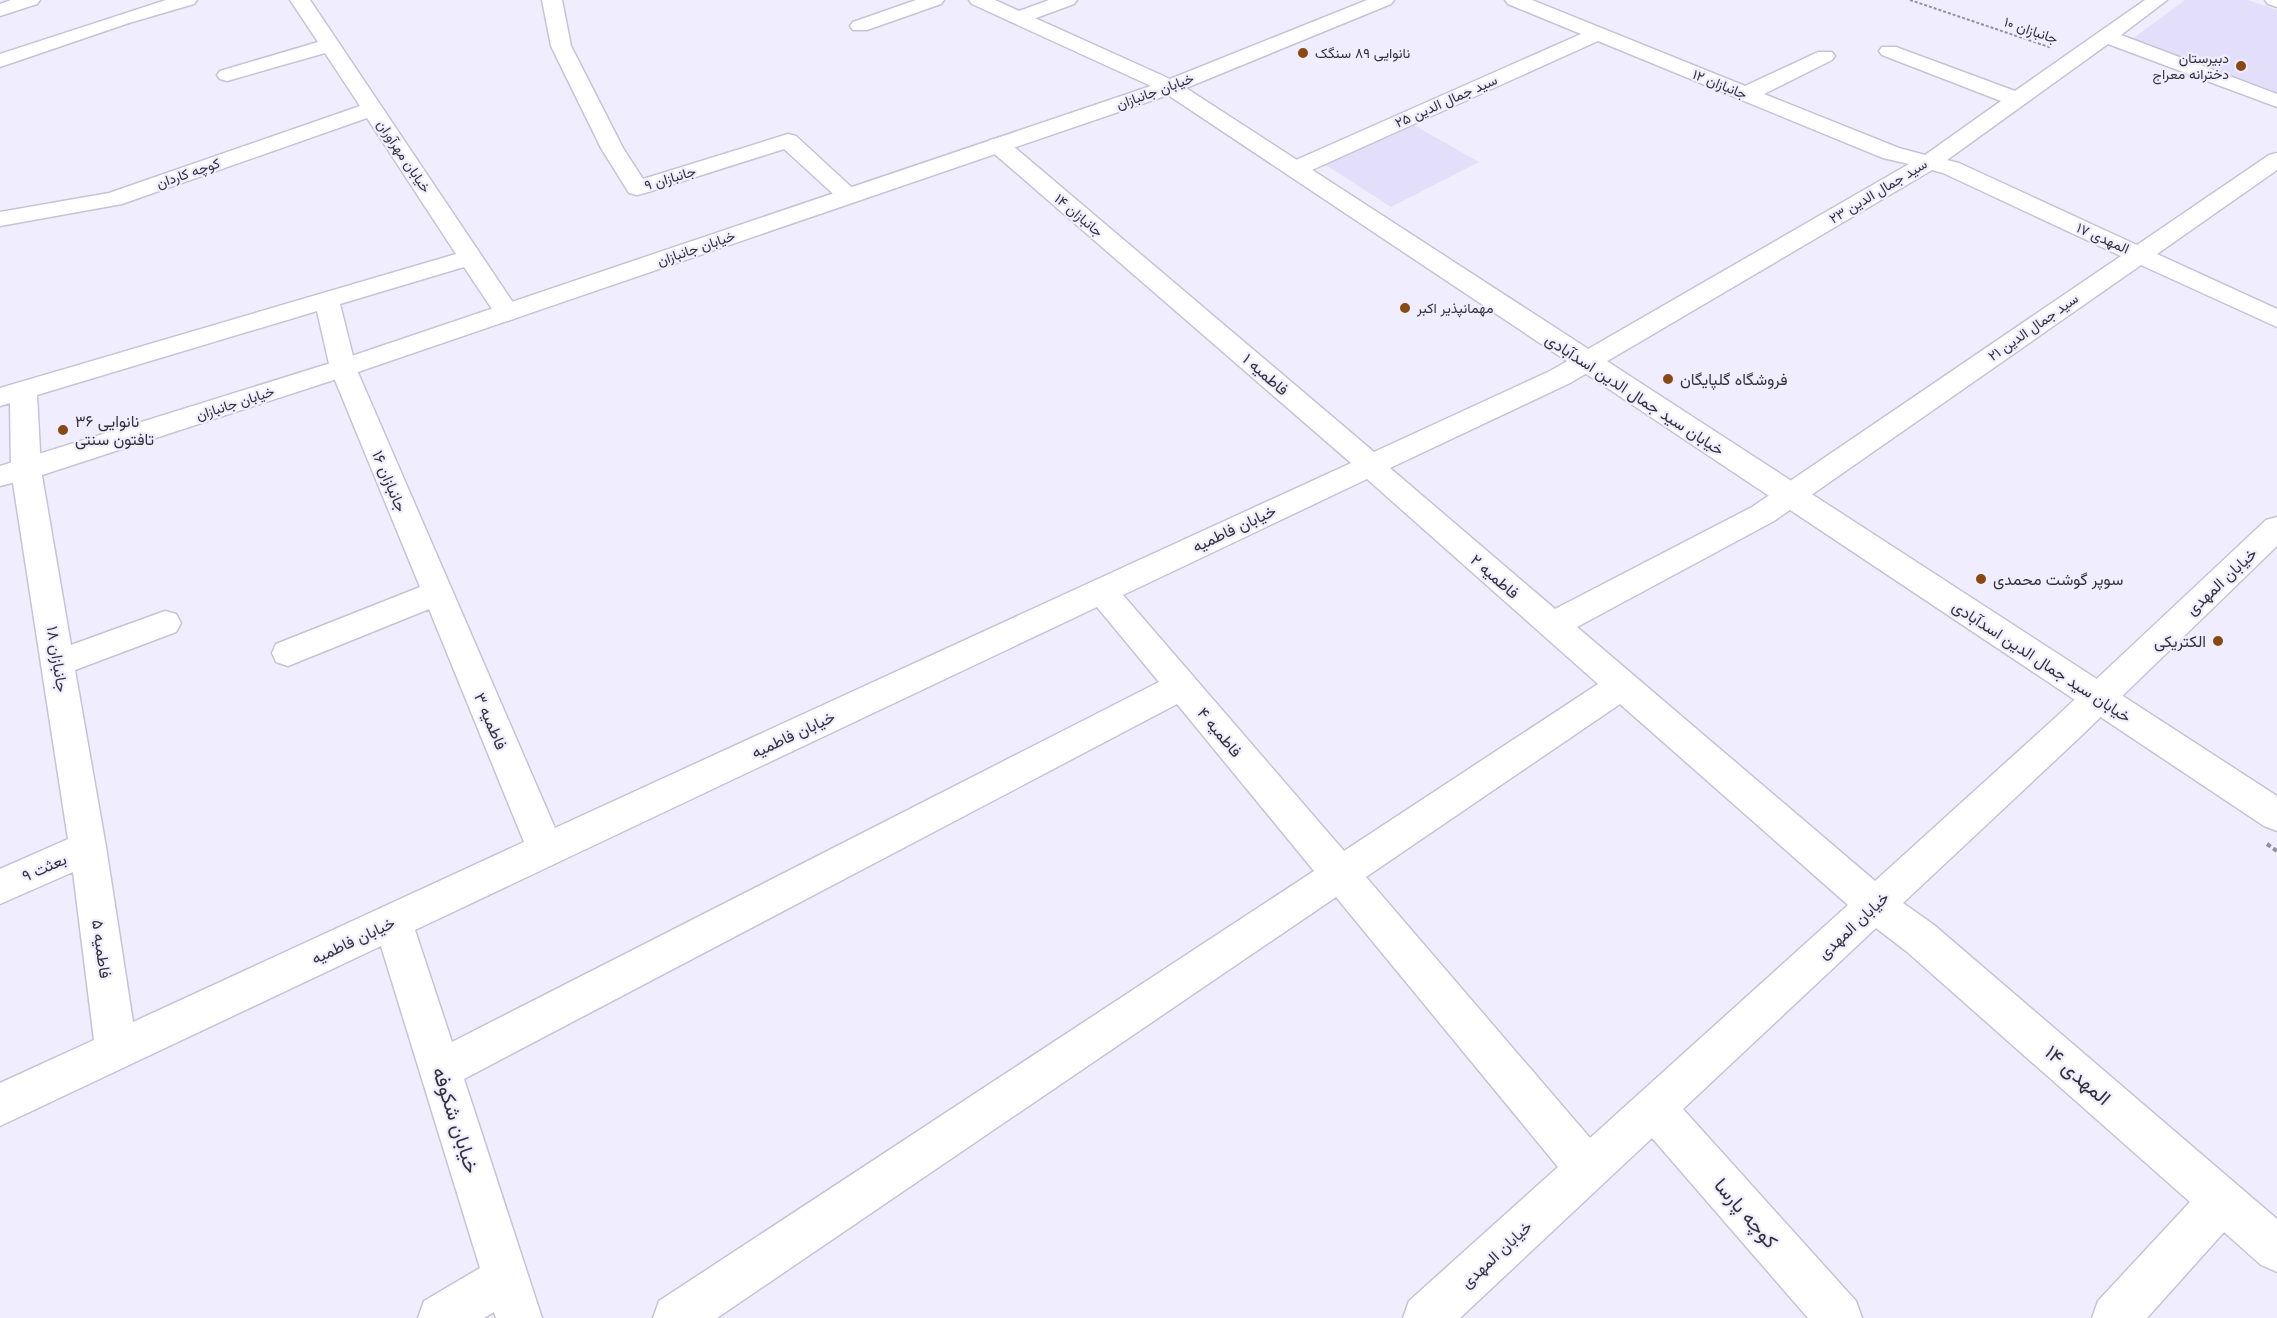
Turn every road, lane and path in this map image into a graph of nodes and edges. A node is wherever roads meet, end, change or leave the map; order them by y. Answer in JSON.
{"nodes":[{"id":1,"x":30,"y":0,"type":"edge"},
{"id":2,"x":187,"y":0,"type":"edge"},
{"id":3,"x":300,"y":0,"type":"edge"},
{"id":4,"x":552,"y":0,"type":"edge"},
{"id":5,"x":934,"y":0,"type":"edge"},
{"id":6,"x":979,"y":0,"type":"edge"},
{"id":7,"x":1067,"y":0,"type":"edge"},
{"id":8,"x":1384,"y":0,"type":"edge"},
{"id":9,"x":1515,"y":0,"type":"edge"},
{"id":10,"x":1910,"y":0,"type":"edge"},
{"id":11,"x":2157,"y":0,"type":"edge"},
{"id":12,"x":0,"y":10,"type":"edge"},
{"id":13,"x":1018,"y":18,"type":"junction"},
{"id":14,"x":860,"y":26,"type":"dead end"},
{"id":15,"x":1597,"y":34,"type":"junction"},
{"id":16,"x":2105,"y":36,"type":"junction"},
{"id":17,"x":330,"y":45,"type":"junction"},
{"id":18,"x":1889,"y":51,"type":"dead end"},
{"id":19,"x":1825,"y":56,"type":"dead end"},
{"id":20,"x":2076,"y":56,"type":"junction"},
{"id":21,"x":1243,"y":57,"type":"junction"},
{"id":22,"x":0,"y":61,"type":"edge"},
{"id":23,"x":227,"y":75,"type":"dead end"},
{"id":24,"x":1170,"y":87,"type":"junction"},
{"id":25,"x":1746,"y":94,"type":"junction"},
{"id":26,"x":2016,"y":99,"type":"junction"},
{"id":27,"x":2277,"y":101,"type":"edge"},
{"id":28,"x":372,"y":109,"type":"junction"},
{"id":29,"x":1092,"y":113,"type":"junction"},
{"id":30,"x":1220,"y":119,"type":"junction"},
{"id":31,"x":998,"y":145,"type":"junction"},
{"id":32,"x":2277,"y":160,"type":"edge"},
{"id":33,"x":1928,"y":163,"type":"junction"},
{"id":34,"x":1295,"y":169,"type":"junction"},
{"id":35,"x":849,"y":196,"type":"junction"},
{"id":36,"x":0,"y":219,"type":"edge"},
{"id":37,"x":2139,"y":254,"type":"junction"},
{"id":38,"x":471,"y":257,"type":"junction"},
{"id":39,"x":1160,"y":284,"type":"joint"},
{"id":40,"x":327,"y":301,"type":"junction"},
{"id":41,"x":507,"y":313,"type":"junction"},
{"id":42,"x":2277,"y":319,"type":"edge"},
{"id":43,"x":1586,"y":362,"type":"junction"},
{"id":44,"x":343,"y":368,"type":"junction"},
{"id":45,"x":11,"y":394,"type":"edge"},
{"id":46,"x":1370,"y":465,"type":"junction"},
{"id":47,"x":13,"y":473,"type":"edge"},
{"id":48,"x":1790,"y":496,"type":"junction"},
{"id":49,"x":2277,"y":528,"type":"edge"},
{"id":50,"x":1101,"y":590,"type":"junction"},
{"id":51,"x":437,"y":593,"type":"junction"},
{"id":52,"x":165,"y":623,"type":"dead end"},
{"id":53,"x":1553,"y":625,"type":"junction"},
{"id":54,"x":288,"y":653,"type":"dead end"},
{"id":55,"x":58,"y":663,"type":"junction"},
{"id":56,"x":1622,"y":685,"type":"junction"},
{"id":57,"x":1181,"y":686,"type":"junction"},
{"id":58,"x":2098,"y":698,"type":"junction"},
{"id":59,"x":2277,"y":815,"type":"edge"},
{"id":60,"x":88,"y":847,"type":"junction"},
{"id":61,"x":546,"y":850,"type":"junction"},
{"id":62,"x":1340,"y":874,"type":"junction"},
{"id":63,"x":0,"y":887,"type":"edge"},
{"id":64,"x":1875,"y":905,"type":"junction"},
{"id":65,"x":393,"y":921,"type":"junction"},
{"id":66,"x":116,"y":1050,"type":"junction"},
{"id":67,"x":440,"y":1070,"type":"junction"},
{"id":68,"x":0,"y":1105,"type":"edge"},
{"id":69,"x":1654,"y":1108,"type":"junction"},
{"id":70,"x":1588,"y":1169,"type":"junction"},
{"id":71,"x":2222,"y":1201,"type":"junction"},
{"id":72,"x":2277,"y":1250,"type":"edge"},
{"id":73,"x":513,"y":1298,"type":"edge"},
{"id":74,"x":441,"y":1318,"type":"edge"},
{"id":75,"x":676,"y":1318,"type":"edge"},
{"id":76,"x":1426,"y":1318,"type":"edge"},
{"id":77,"x":1839,"y":1318,"type":"edge"},
{"id":78,"x":2115,"y":1318,"type":"edge"}],
"edges":[{"from":1,"to":12,"type":"street"},
{"from":2,"to":22,"type":"street"},
{"from":3,"to":17,"type":"street","name":"خیابان مهرآوران"},
{"from":4,"to":35,"type":"street","name":"جانبازان ۹"},
{"from":5,"to":14,"type":"street"},
{"from":6,"to":13,"type":"street","name":"خیابان سید جمال الدین اسدآبادی"},
{"from":7,"to":13,"type":"street"},
{"from":8,"to":21,"type":"street","name":"خیابان جانبازان"},
{"from":9,"to":15,"type":"street","name":"جانبازان ۱۲"},
{"from":10,"to":20,"type":"path","name":"جانبازان ۱۰"},
{"from":11,"to":16,"type":"street","name":"سید جمال الدین ۲۳"},
{"from":13,"to":24,"type":"street","name":"خیابان سید جمال الدین اسدآبادی"},
{"from":15,"to":25,"type":"street","name":"جانبازان ۱۲"},
{"from":15,"to":34,"type":"street","name":"سید جمال الدین ۲۵"},
{"from":16,"to":20,"type":"street","name":"سید جمال الدین ۲۳"},
{"from":16,"to":27,"type":"street"},
{"from":17,"to":23,"type":"street"},
{"from":17,"to":28,"type":"street","name":"خیابان مهرآوران"},
{"from":18,"to":26,"type":"street"},
{"from":19,"to":25,"type":"street"},
{"from":20,"to":26,"type":"street","name":"سید جمال الدین ۲۳"},
{"from":21,"to":24,"type":"street","name":"خیابان جانبازان"},
{"from":21,"to":30,"type":"street"},
{"from":24,"to":29,"type":"street","name":"خیابان جانبازان"},
{"from":24,"to":30,"type":"street","name":"خیابان سید جمال الدین اسدآبادی"},
{"from":25,"to":33,"type":"street","name":"جانبازان ۱۲"},
{"from":26,"to":33,"type":"street","name":"سید جمال الدین ۲۳"},
{"from":28,"to":36,"type":"street","name":"کوچه کاردان"},
{"from":28,"to":38,"type":"street","name":"خیابان مهرآوران"},
{"from":29,"to":30,"type":"street"},
{"from":29,"to":31,"type":"street","name":"خیابان جانبازان"},
{"from":30,"to":34,"type":"street","name":"خیابان سید جمال الدین اسدآبادی"},
{"from":31,"to":35,"type":"street","name":"خیابان جانبازان"},
{"from":31,"to":39,"type":"street","name":"جانبازان ۱۴"},
{"from":32,"to":37,"type":"street","name":"سید جمال الدین ۲۱"},
{"from":33,"to":37,"type":"street","name":"المهدی ۱۷"},
{"from":33,"to":43,"type":"street","name":"سید جمال الدین ۲۳"},
{"from":34,"to":43,"type":"street","name":"خیابان سید جمال الدین اسدآبادی"},
{"from":35,"to":41,"type":"street","name":"خیابان جانبازان"},
{"from":37,"to":42,"type":"street","name":"المهدی ۱۷"},
{"from":37,"to":48,"type":"street","name":"سید جمال الدین ۲۱"},
{"from":38,"to":40,"type":"street"},
{"from":38,"to":41,"type":"street","name":"خیابان مهرآوران"},
{"from":39,"to":46,"type":"street","name":"فاطمیه ۱"},
{"from":40,"to":44,"type":"street","name":"جانبازان ۱۶"},
{"from":40,"to":45,"type":"street"},
{"from":41,"to":44,"type":"street","name":"خیابان جانبازان"},
{"from":43,"to":46,"type":"street","name":"خیابان فاطمیه"},
{"from":43,"to":48,"type":"street","name":"خیابان سید جمال الدین اسدآبادی"},
{"from":44,"to":47,"type":"street","name":"خیابان جانبازان"},
{"from":44,"to":51,"type":"street","name":"جانبازان ۱۶"},
{"from":45,"to":47,"type":"street","name":"جانبازان ۱۸"},
{"from":46,"to":50,"type":"street","name":"خیابان فاطمیه"},
{"from":46,"to":53,"type":"street","name":"فاطمیه ۲"},
{"from":47,"to":55,"type":"street","name":"جانبازان ۱۸"},
{"from":48,"to":53,"type":"street","name":"سید جمال الدین ۲۱"},
{"from":48,"to":58,"type":"street","name":"خیابان سید جمال الدین اسدآبادی"},
{"from":49,"to":58,"type":"street","name":"خیابان المهدی"},
{"from":50,"to":57,"type":"street","name":"فاطمیه ۴"},
{"from":50,"to":61,"type":"street","name":"خیابان فاطمیه"},
{"from":51,"to":54,"type":"street"},
{"from":51,"to":61,"type":"street","name":"فاطمیه ۳"},
{"from":52,"to":55,"type":"street"},
{"from":53,"to":56,"type":"street","name":"فاطمیه ۲"},
{"from":55,"to":60,"type":"street","name":"جانبازان ۱۸"},
{"from":56,"to":62,"type":"street"},
{"from":56,"to":64,"type":"street","name":"المهدی ۱۴"},
{"from":57,"to":62,"type":"street","name":"فاطمیه ۴"},
{"from":57,"to":67,"type":"street"},
{"from":58,"to":59,"type":"street","name":"خیابان سید جمال الدین اسدآبادی"},
{"from":58,"to":64,"type":"street","name":"خیابان المهدی"},
{"from":60,"to":63,"type":"street","name":"بعثت ۹"},
{"from":60,"to":66,"type":"street","name":"فاطمیه ۵"},
{"from":61,"to":65,"type":"street","name":"خیابان فاطمیه"},
{"from":62,"to":70,"type":"street","name":"فاطمیه ۴"},
{"from":62,"to":75,"type":"street"},
{"from":64,"to":69,"type":"street","name":"خیابان المهدی"},
{"from":64,"to":71,"type":"street","name":"المهدی ۱۴"},
{"from":65,"to":66,"type":"street","name":"خیابان فاطمیه"},
{"from":65,"to":67,"type":"street","name":"خیابان شکوفه"},
{"from":66,"to":68,"type":"street","name":"خیابان فاطمیه"},
{"from":67,"to":73,"type":"street","name":"خیابان شکوفه"},
{"from":69,"to":70,"type":"street","name":"خیابان المهدی"},
{"from":69,"to":77,"type":"street","name":"کوچه پارسا"},
{"from":70,"to":76,"type":"street","name":"خیابان المهدی"},
{"from":71,"to":72,"type":"street","name":"المهدی ۱۴"},
{"from":71,"to":78,"type":"street"},
{"from":73,"to":74,"type":"street"}]}
